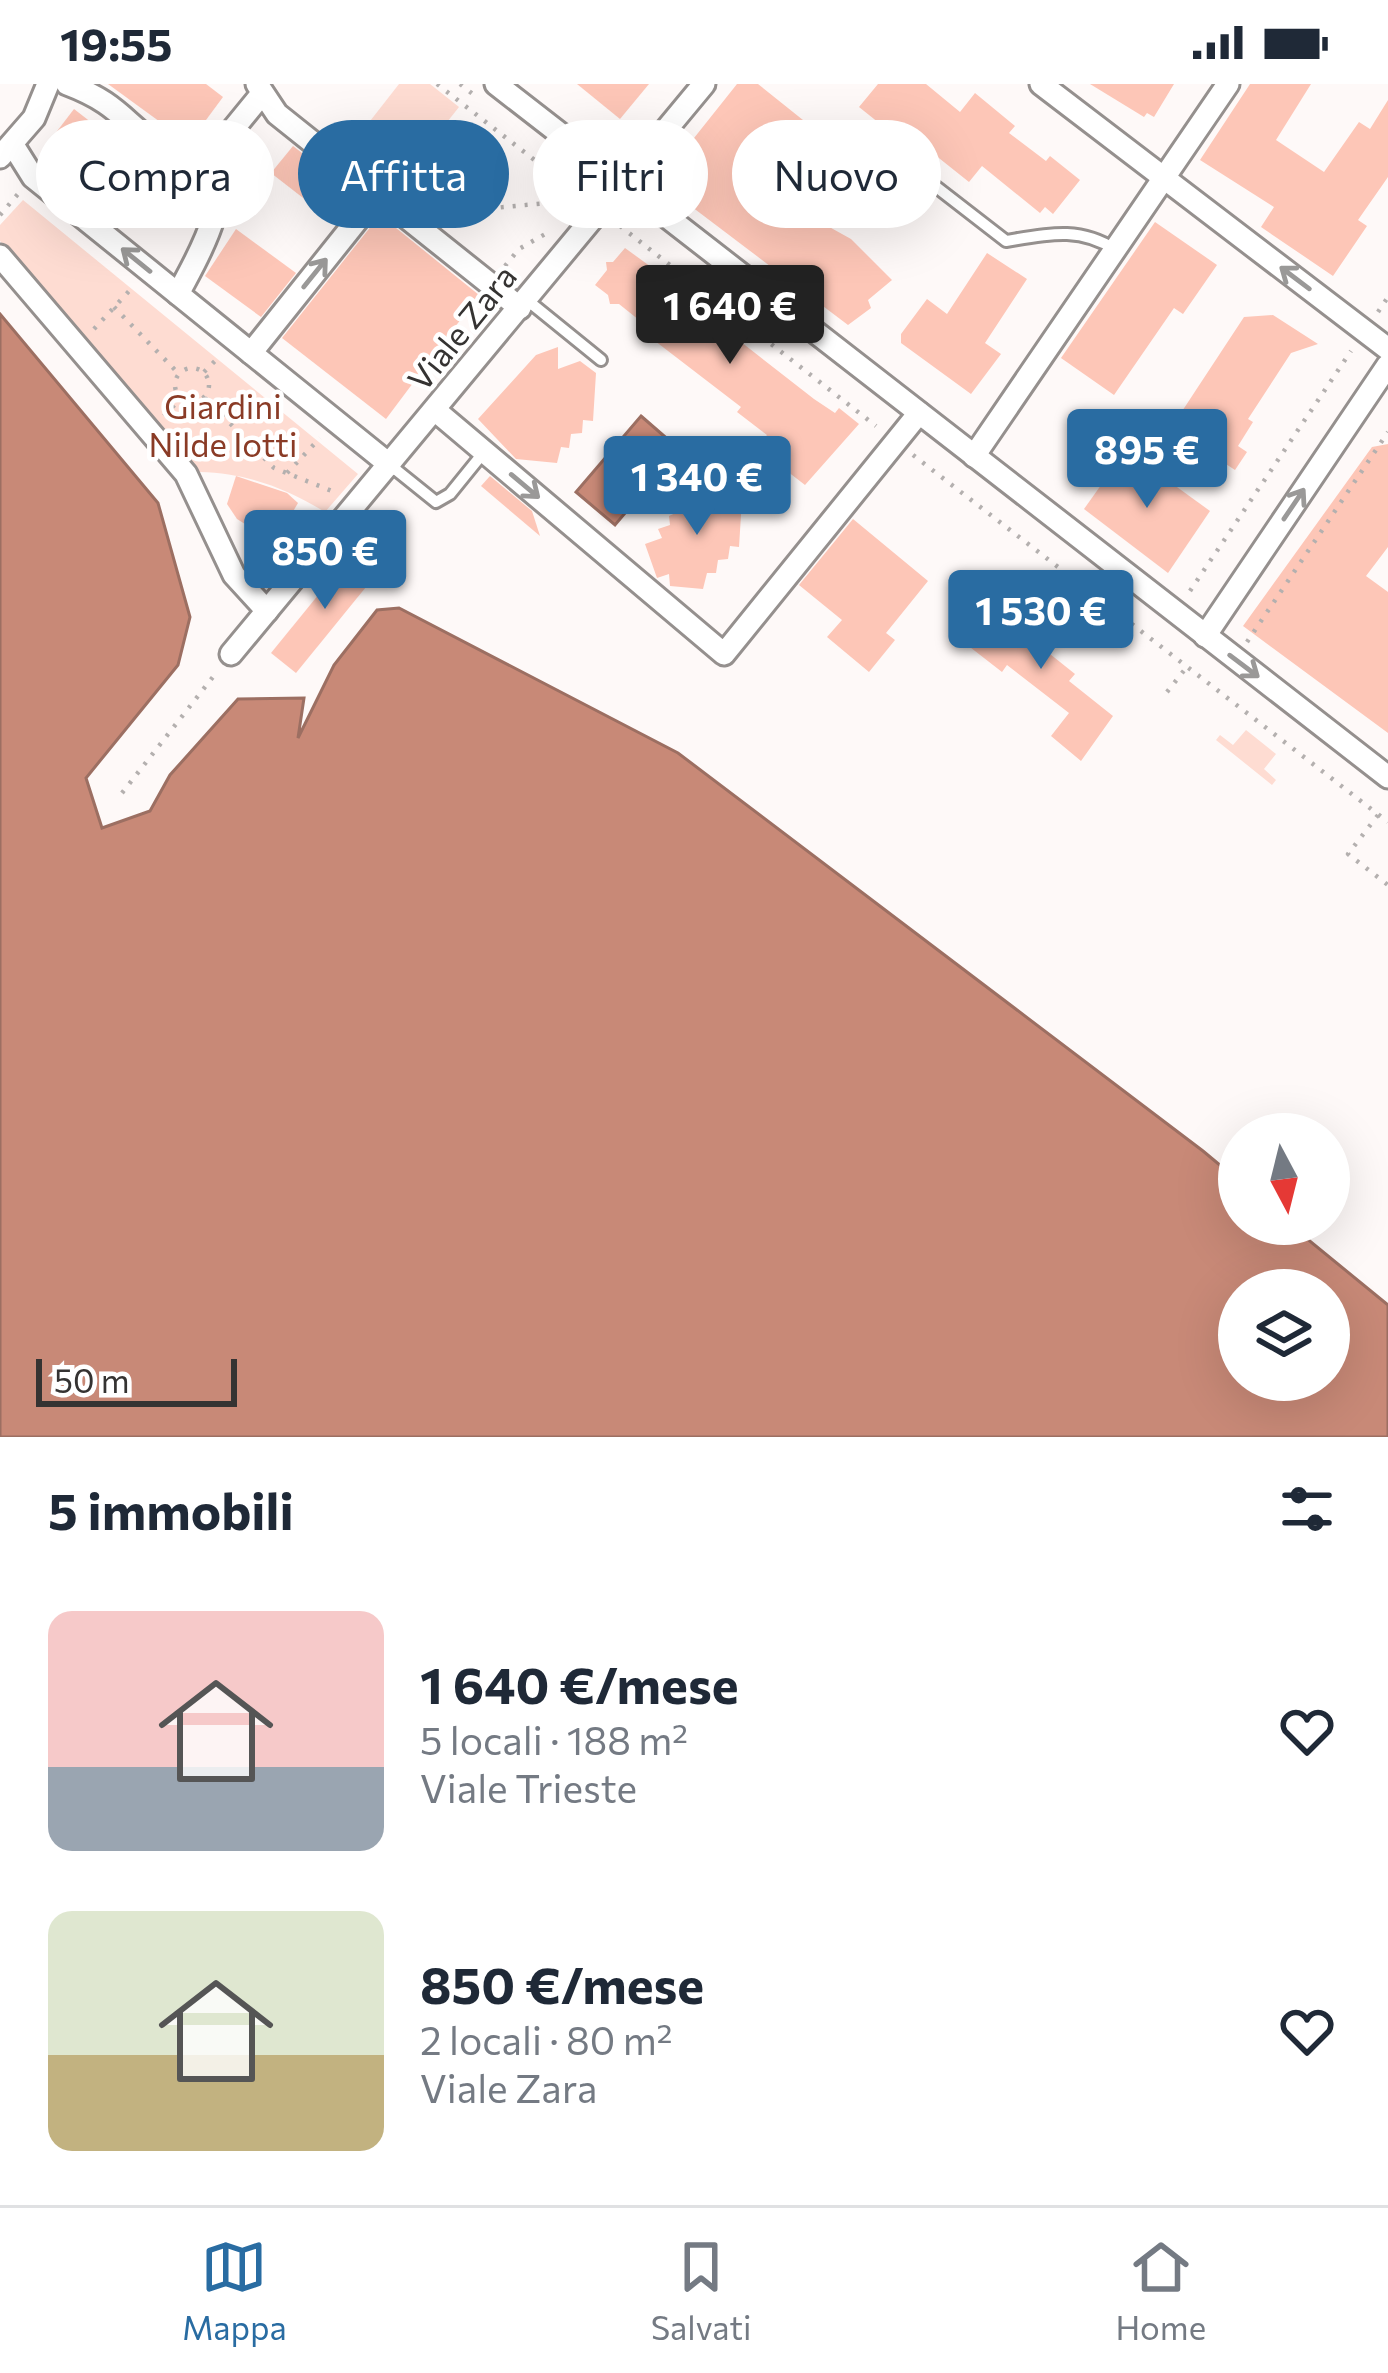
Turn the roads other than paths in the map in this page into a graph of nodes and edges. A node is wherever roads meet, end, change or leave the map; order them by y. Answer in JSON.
{"nodes":[{"id":1,"x":48,"y":84,"type":"edge"},
{"id":2,"x":67,"y":84,"type":"edge"},
{"id":3,"x":496,"y":84,"type":"edge"},
{"id":4,"x":704,"y":84,"type":"edge"},
{"id":5,"x":1041,"y":84,"type":"edge"},
{"id":6,"x":1228,"y":84,"type":"edge"},
{"id":7,"x":259,"y":90,"type":"edge"},
{"id":8,"x":130,"y":120,"type":"edge"},
{"id":9,"x":237,"y":120,"type":"edge"},
{"id":10,"x":543,"y":120,"type":"edge"},
{"id":11,"x":675,"y":120,"type":"edge"},
{"id":12,"x":298,"y":131,"type":"edge"},
{"id":13,"x":6,"y":151,"type":"edge"},
{"id":14,"x":1164,"y":180,"type":"junction"},
{"id":15,"x":941,"y":191,"type":"edge"},
{"id":16,"x":208,"y":228,"type":"edge"},
{"id":17,"x":351,"y":228,"type":"edge"},
{"id":18,"x":420,"y":228,"type":"edge"},
{"id":19,"x":586,"y":228,"type":"edge"},
{"id":20,"x":682,"y":228,"type":"edge"},
{"id":21,"x":1116,"y":250,"type":"junction"},
{"id":22,"x":0,"y":256,"type":"edge"},
{"id":23,"x":178,"y":293,"type":"junction"},
{"id":24,"x":523,"y":304,"type":"junction"},
{"id":25,"x":1388,"y":349,"type":"edge"},
{"id":26,"x":251,"y":352,"type":"junction"},
{"id":27,"x":601,"y":360,"type":"dead end"},
{"id":28,"x":1388,"y":365,"type":"edge"},
{"id":29,"x":436,"y":411,"type":"junction"},
{"id":30,"x":919,"y":413,"type":"junction"},
{"id":31,"x":485,"y":452,"type":"junction"},
{"id":32,"x":974,"y":456,"type":"junction"},
{"id":33,"x":390,"y":465,"type":"junction"},
{"id":34,"x":267,"y":611,"type":"junction"},
{"id":35,"x":1205,"y":636,"type":"junction"},
{"id":36,"x":231,"y":655,"type":"road end"},
{"id":37,"x":1388,"y":777,"type":"edge"}],
"edges":[{"from":1,"to":13,"type":"street"},
{"from":2,"to":8,"type":"street"},
{"from":3,"to":10,"type":"street"},
{"from":4,"to":11,"type":"street","name":"Viale Zara"},
{"from":5,"to":14,"type":"street"},
{"from":6,"to":14,"type":"street"},
{"from":7,"to":9,"type":"street"},
{"from":7,"to":12,"type":"street"},
{"from":23,"to":13,"type":"street","one_way":true},
{"from":14,"to":21,"type":"street"},
{"from":25,"to":14,"type":"street","one_way":true},
{"from":15,"to":21,"type":"lane"},
{"from":16,"to":23,"type":"street"},
{"from":26,"to":17,"type":"street","one_way":true},
{"from":18,"to":24,"type":"street"},
{"from":19,"to":24,"type":"street","name":"Viale Zara"},
{"from":20,"to":30,"type":"street"},
{"from":21,"to":32,"type":"street"},
{"from":22,"to":34,"type":"street"},
{"from":23,"to":26,"type":"street"},
{"from":24,"to":27,"type":"lane"},
{"from":24,"to":29,"type":"street","name":"Viale Zara"},
{"from":26,"to":33,"type":"street"},
{"from":35,"to":28,"type":"street","one_way":true},
{"from":29,"to":31,"type":"street"},
{"from":29,"to":33,"type":"street","name":"Viale Zara"},
{"from":31,"to":30,"type":"street","one_way":true},
{"from":30,"to":32,"type":"street"},
{"from":31,"to":33,"type":"lane"},
{"from":32,"to":35,"type":"street"},
{"from":33,"to":34,"type":"street","name":"Viale Zara"},
{"from":34,"to":36,"type":"street","name":"Viale Zara"},
{"from":35,"to":37,"type":"street","one_way":true}]}
